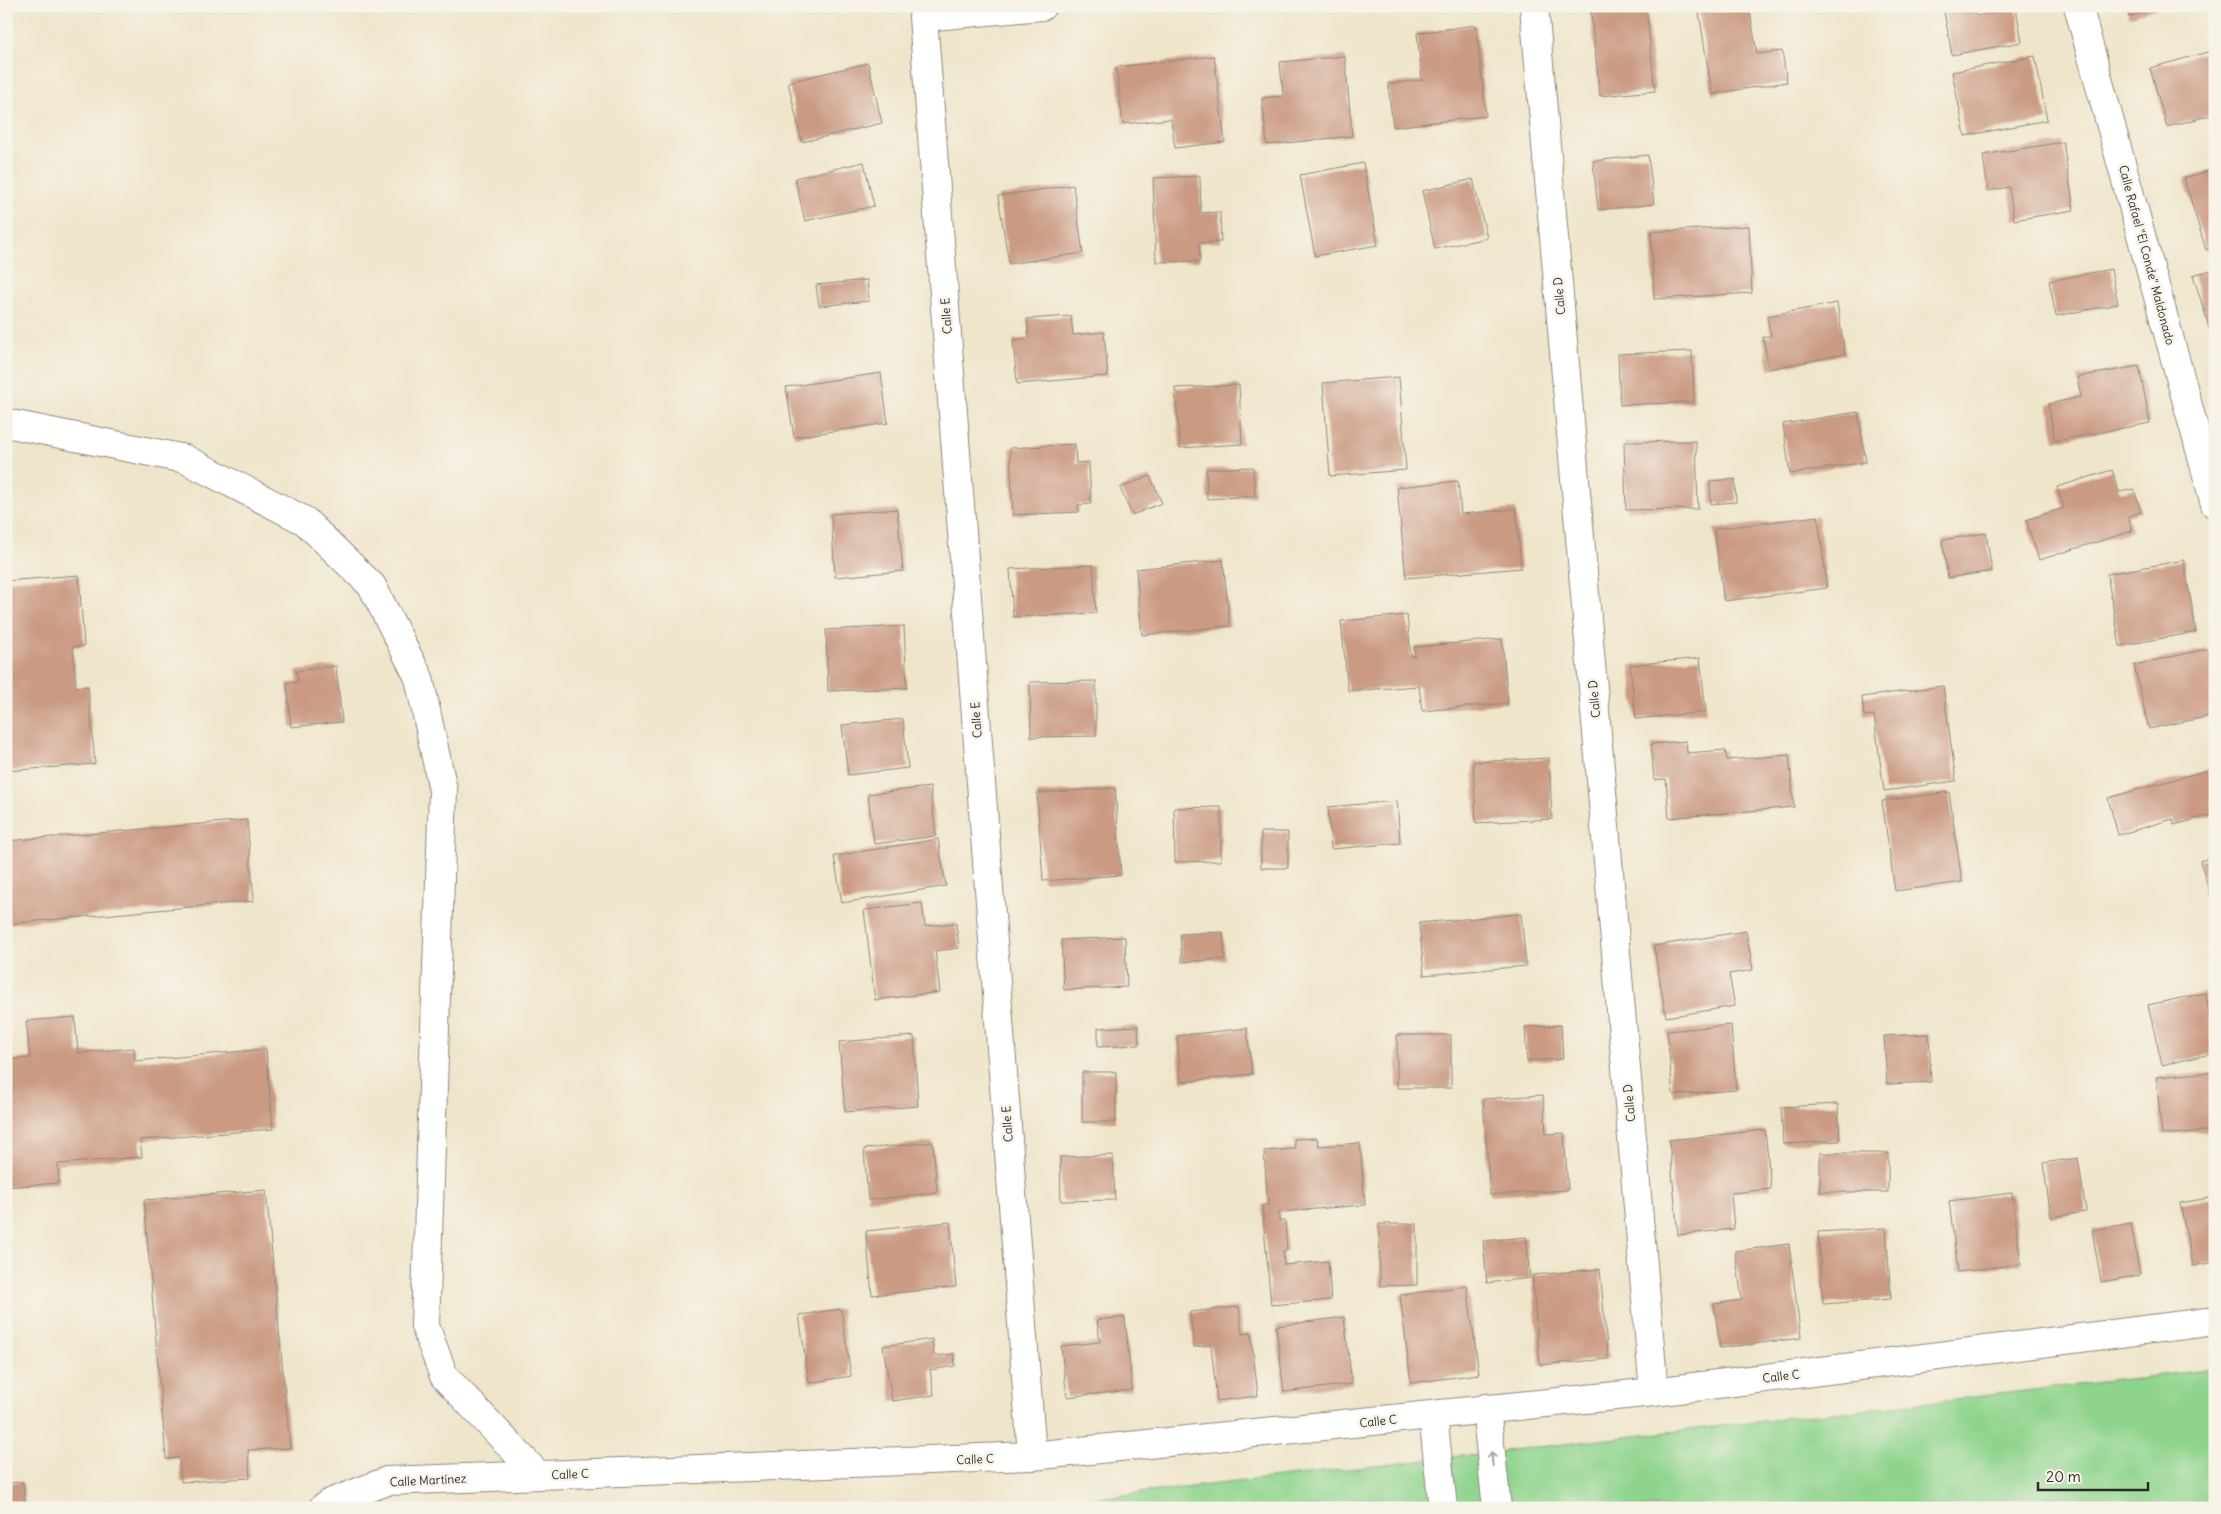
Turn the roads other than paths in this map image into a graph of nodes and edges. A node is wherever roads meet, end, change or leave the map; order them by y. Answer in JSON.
{"nodes":[{"id":1,"x":1042,"y":6,"type":"edge"},
{"id":2,"x":1534,"y":6,"type":"edge"},
{"id":3,"x":2078,"y":6,"type":"edge"},
{"id":4,"x":6,"y":423,"type":"edge"},
{"id":5,"x":2215,"y":504,"type":"edge"},
{"id":6,"x":2215,"y":1321,"type":"edge"},
{"id":7,"x":1654,"y":1392,"type":"junction"},
{"id":8,"x":1486,"y":1408,"type":"junction"},
{"id":9,"x":1433,"y":1415,"type":"junction"},
{"id":10,"x":1032,"y":1456,"type":"junction"},
{"id":11,"x":538,"y":1475,"type":"junction"},
{"id":12,"x":323,"y":1508,"type":"edge"},
{"id":13,"x":1443,"y":1508,"type":"edge"},
{"id":14,"x":1497,"y":1508,"type":"edge"}],
"edges":[{"from":1,"to":10,"type":"street","name":"Calle E"},
{"from":2,"to":7,"type":"street","name":"Calle D"},
{"from":3,"to":5,"type":"street","name":"Calle Rafael \"El Conde\" Maldonado"},
{"from":4,"to":11,"type":"street"},
{"from":6,"to":7,"type":"street","name":"Calle C"},
{"from":7,"to":8,"type":"street","name":"Calle C"},
{"from":8,"to":9,"type":"street","name":"Calle C"},
{"from":14,"to":8,"type":"street","one_way":true},
{"from":9,"to":10,"type":"street","name":"Calle C"},
{"from":9,"to":13,"type":"street"},
{"from":10,"to":11,"type":"street","name":"Calle C"},
{"from":11,"to":12,"type":"street","name":"Calle Martínez"}]}
